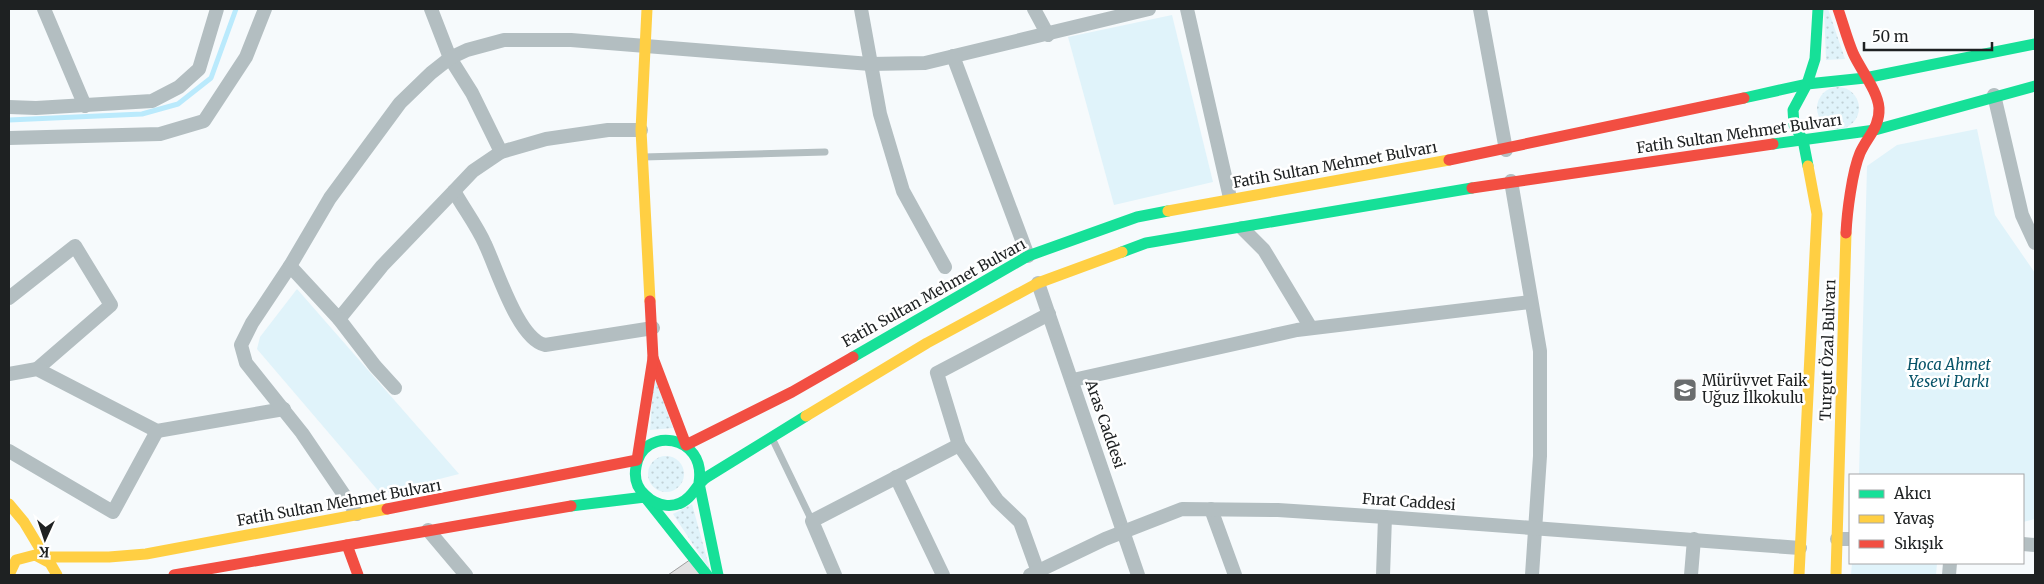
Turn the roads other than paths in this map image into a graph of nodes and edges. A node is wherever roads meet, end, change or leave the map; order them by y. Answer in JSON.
{"nodes":[{"id":1,"x":44,"y":9,"type":"edge"},
{"id":2,"x":218,"y":9,"type":"edge"},
{"id":3,"x":266,"y":9,"type":"edge"},
{"id":4,"x":431,"y":9,"type":"edge"},
{"id":5,"x":647,"y":9,"type":"edge"},
{"id":6,"x":861,"y":9,"type":"edge"},
{"id":7,"x":1034,"y":9,"type":"edge"},
{"id":8,"x":1149,"y":9,"type":"edge"},
{"id":9,"x":1187,"y":9,"type":"edge"},
{"id":10,"x":1480,"y":9,"type":"edge"},
{"id":11,"x":1818,"y":9,"type":"edge"},
{"id":12,"x":1838,"y":9,"type":"edge"},
{"id":13,"x":1048,"y":35,"type":"junction"},
{"id":14,"x":2035,"y":44,"type":"edge"},
{"id":15,"x":644,"y":45,"type":"junction"},
{"id":16,"x":954,"y":56,"type":"junction"},
{"id":17,"x":450,"y":58,"type":"junction"},
{"id":18,"x":870,"y":64,"type":"junction"},
{"id":19,"x":1865,"y":78,"type":"junction"},
{"id":20,"x":1807,"y":84,"type":"junction"},
{"id":21,"x":2035,"y":86,"type":"edge"},
{"id":22,"x":1994,"y":95,"type":"junction"},
{"id":23,"x":85,"y":106,"type":"junction"},
{"id":24,"x":9,"y":107,"type":"edge"},
{"id":25,"x":641,"y":130,"type":"junction"},
{"id":26,"x":1874,"y":130,"type":"junction"},
{"id":27,"x":9,"y":138,"type":"edge"},
{"id":28,"x":1803,"y":140,"type":"junction"},
{"id":29,"x":1506,"y":150,"type":"junction"},
{"id":30,"x":501,"y":152,"type":"junction"},
{"id":31,"x":825,"y":152,"type":"dead end"},
{"id":32,"x":643,"y":157,"type":"junction"},
{"id":33,"x":1511,"y":181,"type":"junction"},
{"id":34,"x":454,"y":191,"type":"junction"},
{"id":35,"x":1230,"y":198,"type":"junction"},
{"id":36,"x":1242,"y":228,"type":"junction"},
{"id":37,"x":2035,"y":244,"type":"edge"},
{"id":38,"x":1028,"y":256,"type":"junction"},
{"id":39,"x":290,"y":266,"type":"junction"},
{"id":40,"x":945,"y":267,"type":"dead end"},
{"id":41,"x":1038,"y":283,"type":"junction"},
{"id":42,"x":9,"y":298,"type":"edge"},
{"id":43,"x":1530,"y":302,"type":"junction"},
{"id":44,"x":1050,"y":314,"type":"junction"},
{"id":45,"x":339,"y":319,"type":"junction"},
{"id":46,"x":653,"y":328,"type":"junction"},
{"id":47,"x":1312,"y":328,"type":"junction"},
{"id":48,"x":653,"y":358,"type":"junction"},
{"id":49,"x":37,"y":369,"type":"junction"},
{"id":50,"x":9,"y":374,"type":"edge"},
{"id":51,"x":1073,"y":380,"type":"junction"},
{"id":52,"x":395,"y":388,"type":"dead end"},
{"id":53,"x":284,"y":409,"type":"junction"},
{"id":54,"x":157,"y":431,"type":"junction"},
{"id":55,"x":772,"y":437,"type":"junction"},
{"id":56,"x":686,"y":445,"type":"junction"},
{"id":57,"x":959,"y":445,"type":"junction"},
{"id":58,"x":9,"y":451,"type":"edge"},
{"id":59,"x":637,"y":460,"type":"junction"},
{"id":60,"x":896,"y":478,"type":"junction"},
{"id":61,"x":699,"y":483,"type":"junction"},
{"id":62,"x":645,"y":496,"type":"junction"},
{"id":63,"x":9,"y":504,"type":"edge"},
{"id":64,"x":1211,"y":509,"type":"junction"},
{"id":65,"x":356,"y":514,"type":"junction"},
{"id":66,"x":1385,"y":517,"type":"junction"},
{"id":67,"x":812,"y":521,"type":"junction"},
{"id":68,"x":1535,"y":526,"type":"junction"},
{"id":69,"x":428,"y":530,"type":"junction"},
{"id":70,"x":1125,"y":531,"type":"junction"},
{"id":71,"x":1694,"y":539,"type":"junction"},
{"id":72,"x":1844,"y":539,"type":"edge"},
{"id":73,"x":347,"y":545,"type":"junction"},
{"id":74,"x":1800,"y":548,"type":"junction"},
{"id":75,"x":45,"y":557,"type":"junction"},
{"id":76,"x":56,"y":572,"type":"edge"},
{"id":77,"x":9,"y":574,"type":"edge"},
{"id":78,"x":1034,"y":574,"type":"edge"},
{"id":79,"x":175,"y":575,"type":"edge"},
{"id":80,"x":358,"y":575,"type":"edge"},
{"id":81,"x":466,"y":575,"type":"edge"},
{"id":82,"x":708,"y":575,"type":"edge"},
{"id":83,"x":718,"y":575,"type":"edge"},
{"id":84,"x":835,"y":575,"type":"edge"},
{"id":85,"x":943,"y":575,"type":"edge"},
{"id":86,"x":1138,"y":575,"type":"edge"},
{"id":87,"x":1235,"y":575,"type":"edge"},
{"id":88,"x":1383,"y":575,"type":"edge"},
{"id":89,"x":1532,"y":575,"type":"edge"},
{"id":90,"x":1692,"y":575,"type":"edge"},
{"id":91,"x":1799,"y":575,"type":"edge"},
{"id":92,"x":1836,"y":575,"type":"edge"}],
"edges":[{"from":1,"to":23,"type":"street"},
{"from":2,"to":23,"type":"street"},
{"from":3,"to":27,"type":"street"},
{"from":4,"to":17,"type":"street"},
{"from":5,"to":15,"type":"street"},
{"from":6,"to":18,"type":"street"},
{"from":7,"to":13,"type":"street"},
{"from":8,"to":13,"type":"street"},
{"from":9,"to":35,"type":"street"},
{"from":10,"to":29,"type":"street"},
{"from":11,"to":20,"type":"street","name":"Turgut Özal Bulvarı"},
{"from":12,"to":19,"type":"street","name":"Turgut Özal Bulvarı"},
{"from":13,"to":16,"type":"street"},
{"from":14,"to":19,"type":"street","name":"Fatih Sultan Mehmet Bulvarı"},
{"from":15,"to":17,"type":"street"},
{"from":15,"to":18,"type":"street"},
{"from":15,"to":25,"type":"street"},
{"from":16,"to":18,"type":"street"},
{"from":16,"to":38,"type":"street"},
{"from":17,"to":30,"type":"street"},
{"from":17,"to":39,"type":"street"},
{"from":18,"to":40,"type":"street"},
{"from":19,"to":20,"type":"street","name":"Fatih Sultan Mehmet Bulvarı"},
{"from":19,"to":26,"type":"street","name":"Turgut Özal Bulvarı"},
{"from":20,"to":28,"type":"street","name":"Turgut Özal Bulvarı"},
{"from":20,"to":29,"type":"street","name":"Fatih Sultan Mehmet Bulvarı"},
{"from":21,"to":22,"type":"street","name":"Fatih Sultan Mehmet Bulvarı"},
{"from":22,"to":26,"type":"street","name":"Fatih Sultan Mehmet Bulvarı"},
{"from":22,"to":37,"type":"street"},
{"from":23,"to":24,"type":"street"},
{"from":25,"to":30,"type":"street"},
{"from":25,"to":32,"type":"street"},
{"from":26,"to":28,"type":"street","name":"Fatih Sultan Mehmet Bulvarı"},
{"from":26,"to":72,"type":"street","name":"Turgut Özal Bulvarı"},
{"from":28,"to":33,"type":"street","name":"Fatih Sultan Mehmet Bulvarı"},
{"from":28,"to":74,"type":"street","name":"Turgut Özal Bulvarı"},
{"from":29,"to":35,"type":"street","name":"Fatih Sultan Mehmet Bulvarı"},
{"from":30,"to":34,"type":"street"},
{"from":31,"to":32,"type":"lane"},
{"from":32,"to":46,"type":"street"},
{"from":33,"to":36,"type":"street","name":"Fatih Sultan Mehmet Bulvarı"},
{"from":33,"to":43,"type":"street"},
{"from":34,"to":45,"type":"street"},
{"from":34,"to":46,"type":"street"},
{"from":35,"to":38,"type":"street","name":"Fatih Sultan Mehmet Bulvarı"},
{"from":36,"to":41,"type":"street","name":"Fatih Sultan Mehmet Bulvarı"},
{"from":36,"to":47,"type":"street"},
{"from":38,"to":56,"type":"street","name":"Fatih Sultan Mehmet Bulvarı"},
{"from":39,"to":45,"type":"street"},
{"from":39,"to":53,"type":"street"},
{"from":41,"to":44,"type":"street","name":"Aras Caddesi"},
{"from":41,"to":55,"type":"street","name":"Fatih Sultan Mehmet Bulvarı"},
{"from":42,"to":49,"type":"street"},
{"from":43,"to":47,"type":"street"},
{"from":43,"to":68,"type":"street"},
{"from":44,"to":51,"type":"street","name":"Aras Caddesi"},
{"from":44,"to":57,"type":"street"},
{"from":45,"to":52,"type":"street"},
{"from":46,"to":48,"type":"street"},
{"from":47,"to":51,"type":"street"},
{"from":48,"to":56,"type":"street"},
{"from":48,"to":59,"type":"street"},
{"from":49,"to":50,"type":"street"},
{"from":49,"to":54,"type":"street"},
{"from":51,"to":70,"type":"street","name":"Aras Caddesi"},
{"from":53,"to":54,"type":"street"},
{"from":53,"to":65,"type":"street"},
{"from":54,"to":58,"type":"street"},
{"from":55,"to":61,"type":"street","name":"Fatih Sultan Mehmet Bulvarı"},
{"from":55,"to":67,"type":"lane"},
{"from":56,"to":59,"type":"street"},
{"from":56,"to":61,"type":"street"},
{"from":57,"to":60,"type":"street"},
{"from":57,"to":78,"type":"street"},
{"from":59,"to":62,"type":"street"},
{"from":59,"to":65,"type":"street","name":"Fatih Sultan Mehmet Bulvarı"},
{"from":60,"to":67,"type":"street"},
{"from":60,"to":85,"type":"street"},
{"from":61,"to":62,"type":"street"},
{"from":61,"to":83,"type":"street"},
{"from":62,"to":69,"type":"street"},
{"from":62,"to":82,"type":"street"},
{"from":63,"to":75,"type":"street"},
{"from":64,"to":66,"type":"street","name":"Fırat Caddesi"},
{"from":64,"to":70,"type":"street","name":"Fırat Caddesi"},
{"from":64,"to":87,"type":"street"},
{"from":65,"to":75,"type":"street","name":"Fatih Sultan Mehmet Bulvarı"},
{"from":66,"to":68,"type":"street","name":"Fırat Caddesi"},
{"from":66,"to":88,"type":"street"},
{"from":67,"to":84,"type":"street"},
{"from":68,"to":71,"type":"street","name":"Fırat Caddesi"},
{"from":68,"to":89,"type":"street"},
{"from":69,"to":73,"type":"street"},
{"from":69,"to":81,"type":"street"},
{"from":70,"to":78,"type":"street","name":"Fırat Caddesi"},
{"from":70,"to":86,"type":"street","name":"Aras Caddesi"},
{"from":71,"to":74,"type":"street","name":"Fırat Caddesi"},
{"from":71,"to":90,"type":"street"},
{"from":72,"to":92,"type":"street","name":"Turgut Özal Bulvarı"},
{"from":73,"to":79,"type":"street"},
{"from":73,"to":80,"type":"street"},
{"from":74,"to":91,"type":"street","name":"Turgut Özal Bulvarı"},
{"from":75,"to":76,"type":"street"},
{"from":75,"to":77,"type":"street","name":"Fatih Sultan Mehmet Bulvarı"}]}
